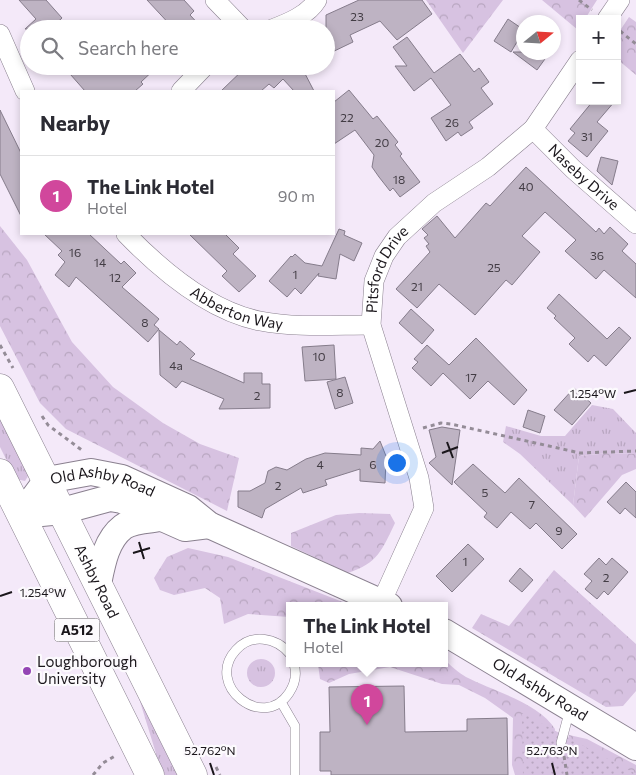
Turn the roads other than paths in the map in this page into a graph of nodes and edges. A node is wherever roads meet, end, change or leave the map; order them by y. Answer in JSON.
{"nodes":[{"id":1,"x":215,"y":0,"type":"edge"},
{"id":2,"x":317,"y":0,"type":"edge"},
{"id":3,"x":620,"y":0,"type":"edge"},
{"id":4,"x":611,"y":15,"type":"edge"},
{"id":5,"x":234,"y":20,"type":"edge"},
{"id":6,"x":293,"y":20,"type":"edge"},
{"id":7,"x":0,"y":34,"type":"edge"},
{"id":8,"x":576,"y":66,"type":"edge"},
{"id":9,"x":196,"y":75,"type":"edge"},
{"id":10,"x":25,"y":90,"type":"edge"},
{"id":11,"x":182,"y":90,"type":"edge"},
{"id":12,"x":533,"y":129,"type":"junction"},
{"id":13,"x":636,"y":224,"type":"edge"},
{"id":14,"x":127,"y":235,"type":"edge"},
{"id":15,"x":371,"y":325,"type":"junction"},
{"id":16,"x":7,"y":379,"type":"edge"},
{"id":17,"x":0,"y":473,"type":"edge"},
{"id":18,"x":47,"y":480,"type":"junction"},
{"id":19,"x":62,"y":511,"type":"junction"},
{"id":20,"x":21,"y":515,"type":"junction"},
{"id":21,"x":161,"y":518,"type":"junction"},
{"id":22,"x":209,"y":525,"type":"junction"},
{"id":23,"x":98,"y":584,"type":"junction"},
{"id":24,"x":381,"y":602,"type":"edge"},
{"id":25,"x":386,"y":602,"type":"edge"},
{"id":26,"x":448,"y":634,"type":"edge"},
{"id":27,"x":286,"y":650,"type":"edge"},
{"id":28,"x":294,"y":667,"type":"edge"},
{"id":29,"x":280,"y":702,"type":"junction"},
{"id":30,"x":570,"y":709,"type":"junction"},
{"id":31,"x":634,"y":740,"type":"edge"},
{"id":32,"x":561,"y":743,"type":"road end"},
{"id":33,"x":204,"y":770,"type":"edge"},
{"id":34,"x":150,"y":775,"type":"edge"},
{"id":35,"x":295,"y":775,"type":"edge"}],
"edges":[{"from":1,"to":5,"type":"street"},
{"from":2,"to":6,"type":"street"},
{"from":3,"to":4,"type":"street"},
{"from":7,"to":10,"type":"street"},
{"from":8,"to":12,"type":"street","name":"Pitsford Drive"},
{"from":9,"to":11,"type":"street"},
{"from":12,"to":13,"type":"street","name":"Naseby Drive"},
{"from":12,"to":15,"type":"street","name":"Pitsford Drive"},
{"from":14,"to":15,"type":"street","name":"Abberton Way"},
{"from":15,"to":25,"type":"street","name":"Pitsford Drive"},
{"from":16,"to":18,"type":"main road","name":"Ashby Road","number":"A512"},
{"from":17,"to":20,"type":"main road","number":"A512"},
{"from":18,"to":19,"type":"main road","name":"Ashby Road","number":"A512"},
{"from":18,"to":20,"type":"street","name":"Old Ashby Road"},
{"from":18,"to":22,"type":"street","name":"Old Ashby Road"},
{"from":19,"to":20,"type":"street","name":"Old Ashby Road"},
{"from":19,"to":21,"type":"street","name":"Old Ashby Road"},
{"from":19,"to":23,"type":"main road","name":"Ashby Road","number":"A512"},
{"from":20,"to":34,"type":"main road","number":"A512"},
{"from":21,"to":22,"type":"street","name":"Old Ashby Road"},
{"from":21,"to":23,"type":"street"},
{"from":22,"to":24,"type":"street","name":"Old Ashby Road"},
{"from":23,"to":33,"type":"main road","name":"Ashby Road","number":"A512"},
{"from":26,"to":30,"type":"street","name":"Old Ashby Road"},
{"from":27,"to":29,"type":"lane"},
{"from":28,"to":29,"type":"lane"},
{"from":29,"to":35,"type":"lane"},
{"from":30,"to":31,"type":"street","name":"Old Ashby Road"},
{"from":30,"to":32,"type":"lane"}]}
